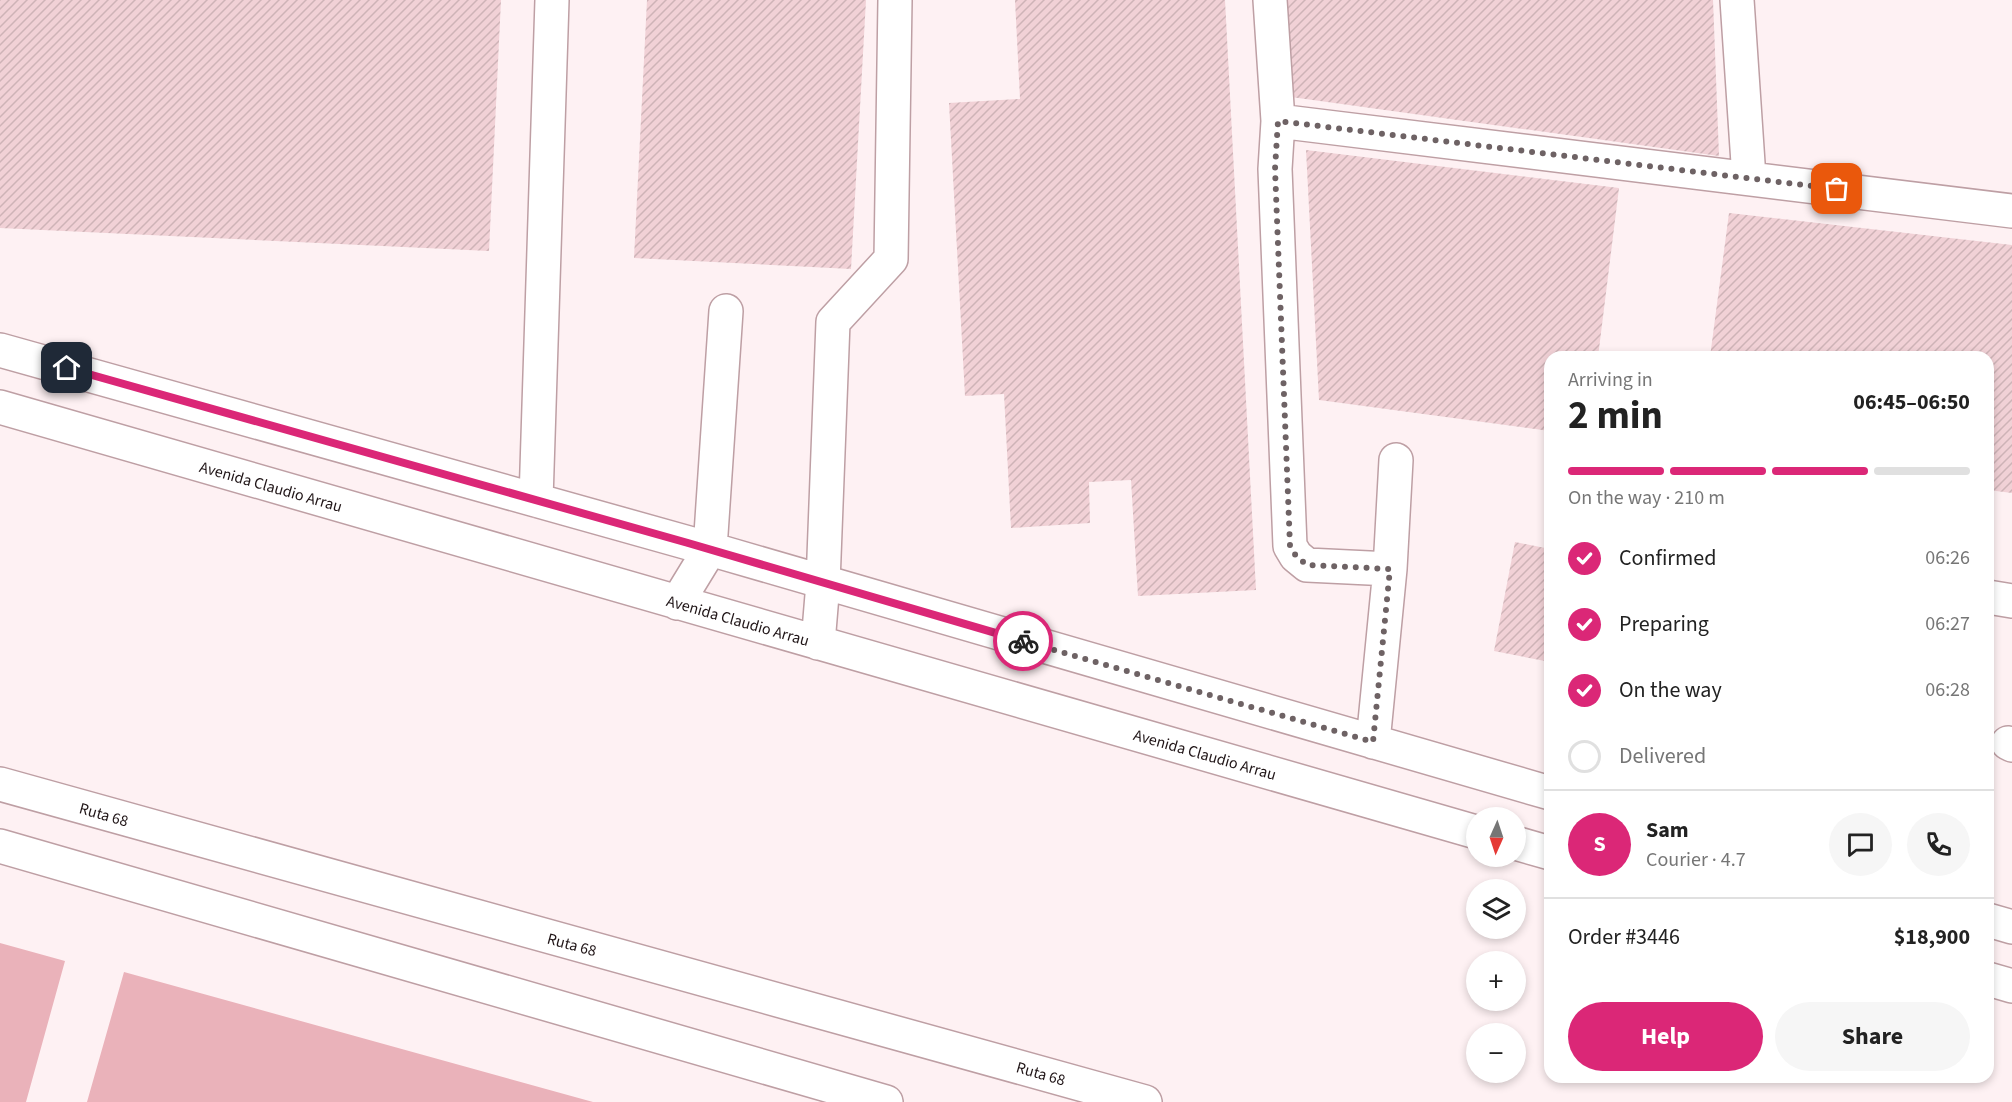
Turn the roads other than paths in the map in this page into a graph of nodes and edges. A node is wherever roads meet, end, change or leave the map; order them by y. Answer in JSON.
{"nodes":[{"id":1,"x":552,"y":0,"type":"edge"},
{"id":2,"x":895,"y":0,"type":"edge"},
{"id":3,"x":1270,"y":0,"type":"edge"},
{"id":4,"x":1737,"y":0,"type":"edge"},
{"id":5,"x":1278,"y":121,"type":"junction"},
{"id":6,"x":1749,"y":178,"type":"junction"},
{"id":7,"x":2012,"y":211,"type":"edge"},
{"id":8,"x":726,"y":311,"type":"dead end"},
{"id":9,"x":0,"y":350,"type":"edge"},
{"id":10,"x":0,"y":407,"type":"edge"},
{"id":11,"x":1396,"y":460,"type":"dead end"},
{"id":12,"x":536,"y":500,"type":"junction"},
{"id":13,"x":710,"y":549,"type":"junction"},
{"id":14,"x":1390,"y":569,"type":"junction"},
{"id":15,"x":823,"y":583,"type":"junction"},
{"id":16,"x":1994,"y":598,"type":"edge"},
{"id":17,"x":2012,"y":601,"type":"edge"},
{"id":18,"x":677,"y":603,"type":"junction"},
{"id":19,"x":818,"y":643,"type":"junction"},
{"id":20,"x":1373,"y":742,"type":"junction"},
{"id":21,"x":0,"y":784,"type":"edge"},
{"id":22,"x":1544,"y":791,"type":"edge"},
{"id":23,"x":1466,"y":829,"type":"edge"},
{"id":24,"x":0,"y":846,"type":"edge"},
{"id":25,"x":1526,"y":846,"type":"edge"},
{"id":26,"x":1544,"y":851,"type":"edge"},
{"id":27,"x":1994,"y":922,"type":"edge"},
{"id":28,"x":2012,"y":927,"type":"edge"},
{"id":29,"x":1994,"y":981,"type":"edge"},
{"id":30,"x":2012,"y":986,"type":"edge"},
{"id":31,"x":886,"y":1102,"type":"edge"},
{"id":32,"x":1145,"y":1102,"type":"edge"}],
"edges":[{"from":1,"to":12,"type":"main road"},
{"from":2,"to":15,"type":"main road"},
{"from":3,"to":5,"type":"main road"},
{"from":4,"to":6,"type":"main road"},
{"from":5,"to":6,"type":"main road"},
{"from":5,"to":14,"type":"main road"},
{"from":6,"to":7,"type":"main road"},
{"from":8,"to":13,"type":"main road"},
{"from":9,"to":12,"type":"main road"},
{"from":10,"to":18,"type":"main road","name":"Avenida Claudio Arrau"},
{"from":11,"to":14,"type":"main road"},
{"from":12,"to":13,"type":"main road"},
{"from":13,"to":15,"type":"main road"},
{"from":13,"to":18,"type":"main road"},
{"from":14,"to":20,"type":"main road"},
{"from":15,"to":19,"type":"main road"},
{"from":15,"to":20,"type":"main road"},
{"from":16,"to":17,"type":"main road"},
{"from":18,"to":19,"type":"main road","name":"Avenida Claudio Arrau"},
{"from":19,"to":23,"type":"main road","name":"Avenida Claudio Arrau"},
{"from":20,"to":22,"type":"main road"},
{"from":21,"to":32,"type":"main road","name":"Ruta 68"},
{"from":24,"to":31,"type":"main road"},
{"from":25,"to":26,"type":"main road"},
{"from":27,"to":28,"type":"main road"},
{"from":29,"to":30,"type":"main road"}]}
